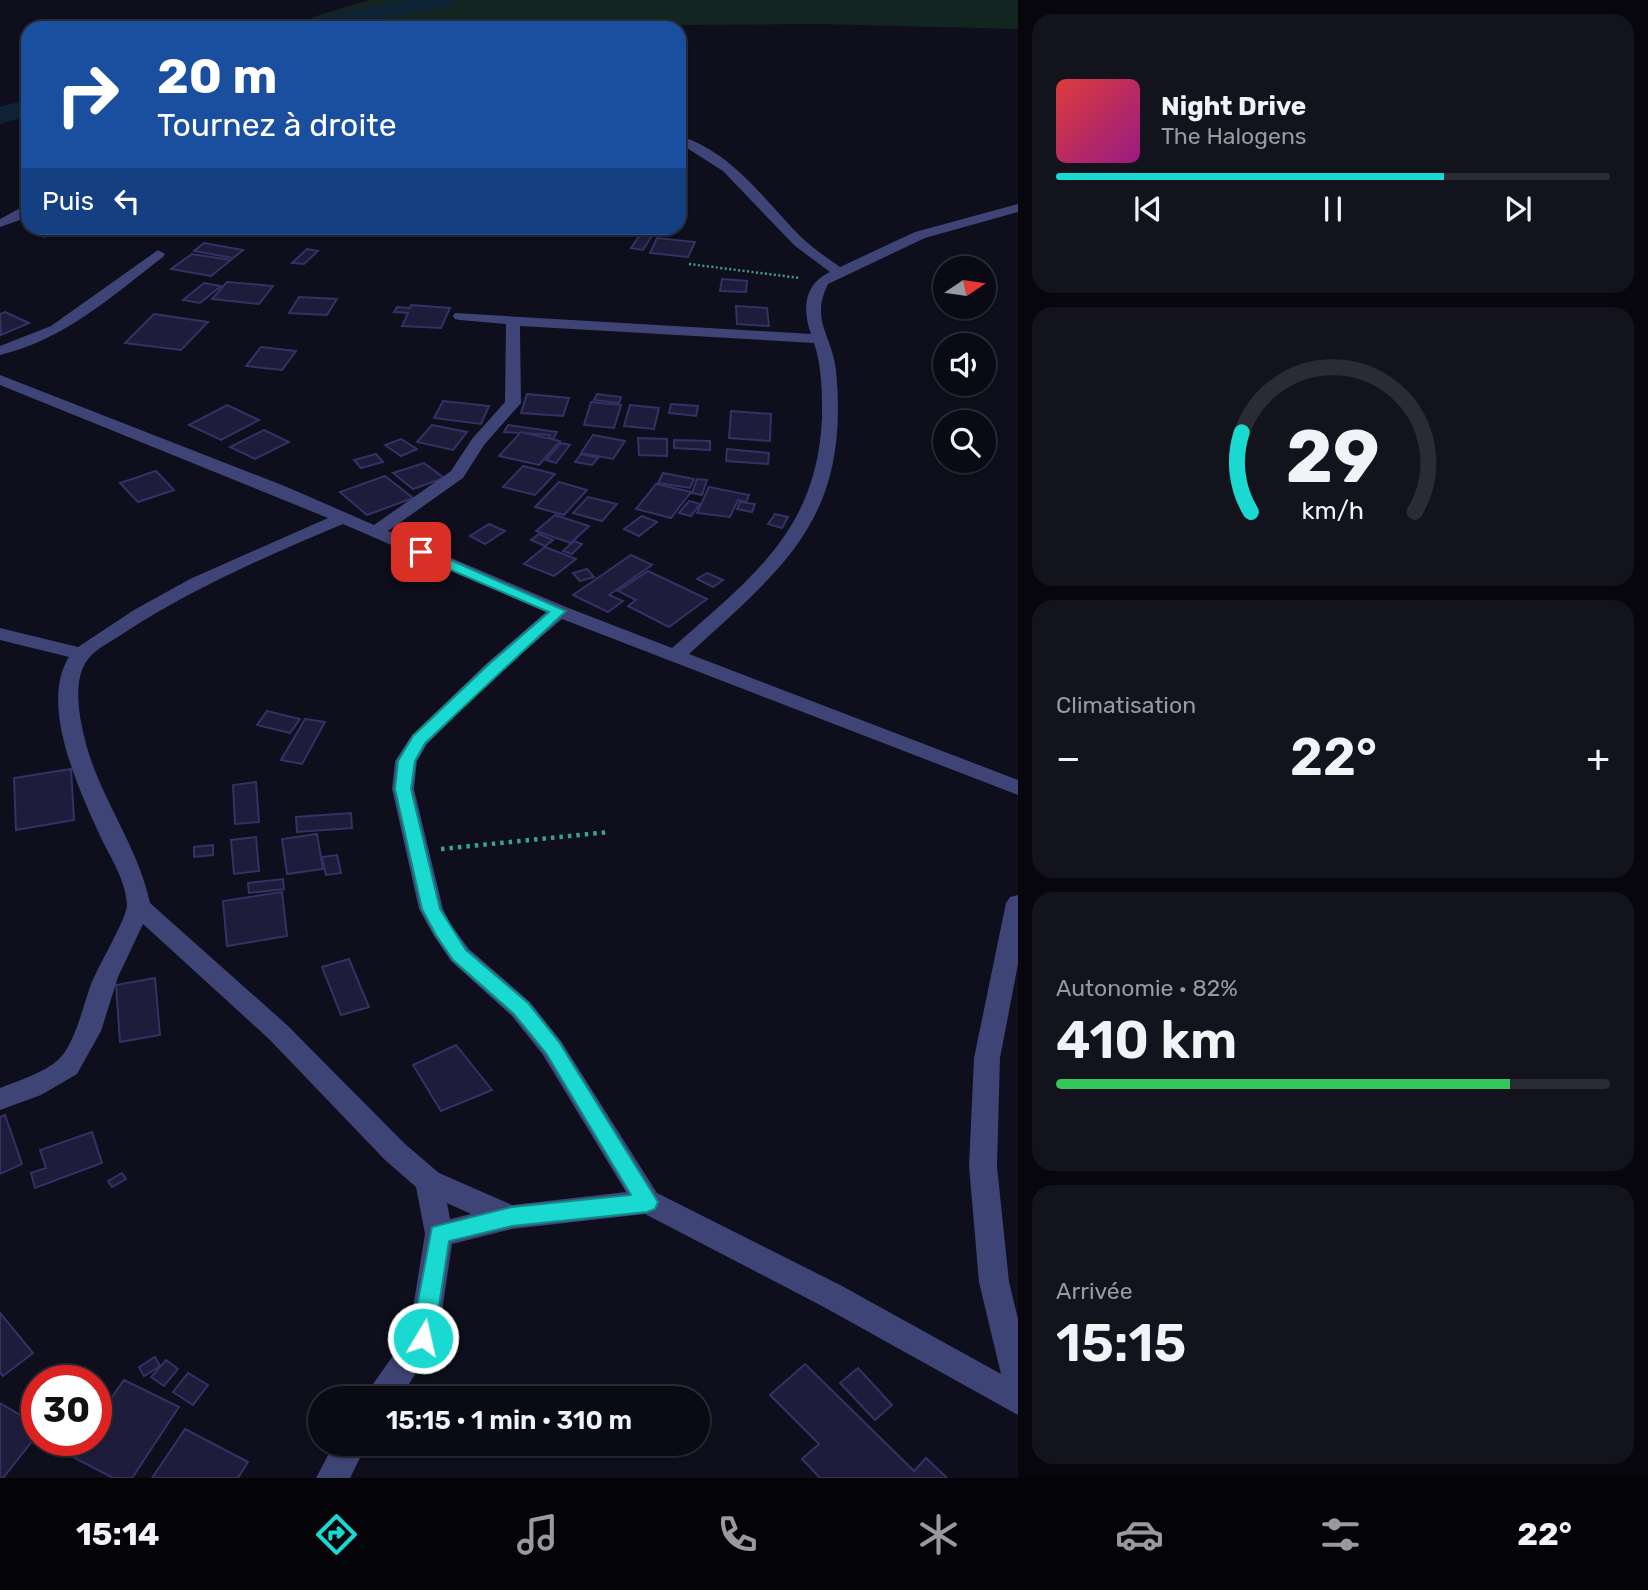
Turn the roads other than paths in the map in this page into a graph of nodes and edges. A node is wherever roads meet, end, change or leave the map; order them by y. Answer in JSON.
{"nodes":[{"id":1,"x":686,"y":142,"type":"edge"},
{"id":2,"x":1018,"y":208,"type":"edge"},
{"id":3,"x":21,"y":215,"type":"edge"},
{"id":4,"x":0,"y":223,"type":"edge"},
{"id":5,"x":158,"y":254,"type":"dead end"},
{"id":6,"x":838,"y":272,"type":"junction"},
{"id":7,"x":460,"y":316,"type":"dead end"},
{"id":8,"x":513,"y":321,"type":"junction"},
{"id":9,"x":821,"y":339,"type":"junction"},
{"id":10,"x":0,"y":351,"type":"edge"},
{"id":11,"x":0,"y":380,"type":"edge"},
{"id":12,"x":342,"y":518,"type":"junction"},
{"id":13,"x":375,"y":532,"type":"junction"},
{"id":14,"x":559,"y":611,"type":"junction"},
{"id":15,"x":0,"y":634,"type":"edge"},
{"id":16,"x":81,"y":654,"type":"junction"},
{"id":17,"x":676,"y":655,"type":"junction"},
{"id":18,"x":1018,"y":788,"type":"edge"},
{"id":19,"x":1018,"y":903,"type":"edge"},
{"id":20,"x":139,"y":907,"type":"junction"},
{"id":21,"x":0,"y":1098,"type":"edge"},
{"id":22,"x":429,"y":1181,"type":"junction"},
{"id":23,"x":647,"y":1202,"type":"junction"},
{"id":24,"x":512,"y":1217,"type":"junction"},
{"id":25,"x":439,"y":1234,"type":"junction"},
{"id":26,"x":1018,"y":1380,"type":"edge"},
{"id":27,"x":390,"y":1386,"type":"edge"},
{"id":28,"x":1018,"y":1400,"type":"edge"},
{"id":29,"x":344,"y":1456,"type":"edge"},
{"id":30,"x":332,"y":1478,"type":"edge"}],
"edges":[{"from":1,"to":6,"type":"street"},
{"from":2,"to":6,"type":"street"},
{"from":3,"to":4,"type":"street"},
{"from":5,"to":10,"type":"street"},
{"from":6,"to":9,"type":"street"},
{"from":7,"to":8,"type":"street"},
{"from":8,"to":9,"type":"street"},
{"from":8,"to":13,"type":"street"},
{"from":9,"to":17,"type":"street"},
{"from":11,"to":12,"type":"street"},
{"from":12,"to":13,"type":"street"},
{"from":12,"to":16,"type":"street"},
{"from":13,"to":14,"type":"street"},
{"from":14,"to":17,"type":"street"},
{"from":14,"to":23,"type":"street"},
{"from":15,"to":16,"type":"street"},
{"from":16,"to":20,"type":"street"},
{"from":17,"to":18,"type":"street"},
{"from":19,"to":26,"type":"street"},
{"from":20,"to":21,"type":"street"},
{"from":20,"to":22,"type":"street"},
{"from":22,"to":24,"type":"street"},
{"from":22,"to":25,"type":"street"},
{"from":23,"to":24,"type":"street"},
{"from":23,"to":28,"type":"street"},
{"from":24,"to":25,"type":"street"},
{"from":25,"to":27,"type":"street"},
{"from":29,"to":30,"type":"street"}]}
